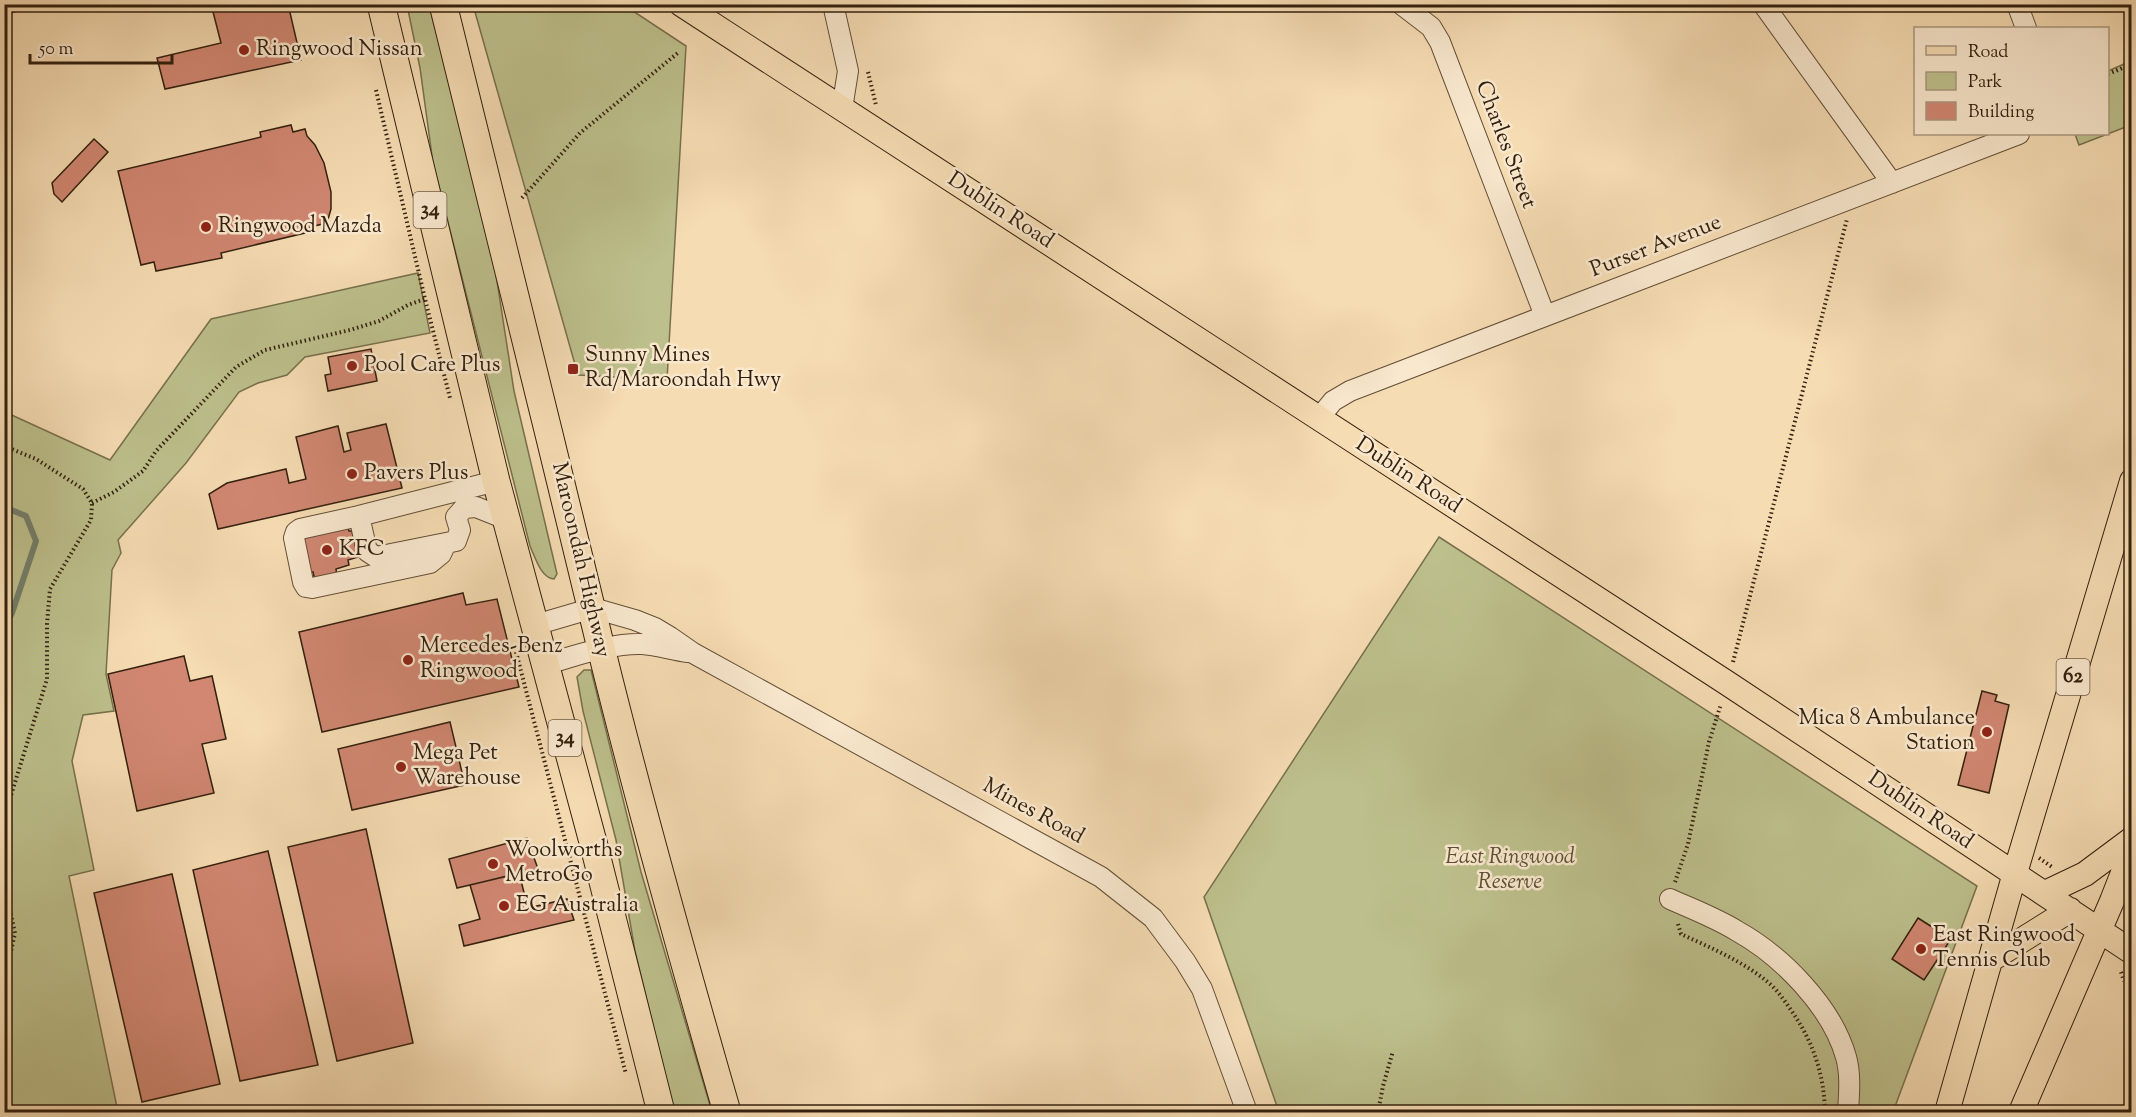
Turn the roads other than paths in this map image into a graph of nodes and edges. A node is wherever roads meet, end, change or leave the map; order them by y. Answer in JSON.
{"nodes":[{"id":1,"x":381,"y":4,"type":"edge"},
{"id":2,"x":443,"y":4,"type":"edge"},
{"id":3,"x":681,"y":4,"type":"edge"},
{"id":4,"x":833,"y":4,"type":"edge"},
{"id":5,"x":1401,"y":4,"type":"edge"},
{"id":6,"x":1763,"y":4,"type":"edge"},
{"id":7,"x":2017,"y":4,"type":"edge"},
{"id":8,"x":2026,"y":27,"type":"edge"},
{"id":9,"x":843,"y":110,"type":"junction"},
{"id":10,"x":2016,"y":135,"type":"edge"},
{"id":11,"x":1892,"y":183,"type":"junction"},
{"id":12,"x":1545,"y":316,"type":"junction"},
{"id":13,"x":1319,"y":418,"type":"junction"},
{"id":14,"x":2132,"y":481,"type":"edge"},
{"id":15,"x":496,"y":482,"type":"junction"},
{"id":16,"x":359,"y":516,"type":"junction"},
{"id":17,"x":506,"y":519,"type":"junction"},
{"id":18,"x":446,"y":543,"type":"junction"},
{"id":19,"x":593,"y":608,"type":"junction"},
{"id":20,"x":535,"y":625,"type":"junction"},
{"id":21,"x":601,"y":649,"type":"junction"},
{"id":22,"x":693,"y":653,"type":"junction"},
{"id":23,"x":546,"y":664,"type":"junction"},
{"id":24,"x":2132,"y":839,"type":"edge"},
{"id":25,"x":2132,"y":850,"type":"edge"},
{"id":26,"x":2015,"y":873,"type":"junction"},
{"id":27,"x":2045,"y":893,"type":"junction"},
{"id":28,"x":1670,"y":899,"type":"dead end"},
{"id":29,"x":2070,"y":910,"type":"junction"},
{"id":30,"x":2100,"y":930,"type":"junction"},
{"id":31,"x":1990,"y":960,"type":"junction"},
{"id":32,"x":2126,"y":962,"type":"edge"},
{"id":33,"x":661,"y":1113,"type":"edge"},
{"id":34,"x":727,"y":1113,"type":"edge"},
{"id":35,"x":1247,"y":1113,"type":"edge"},
{"id":36,"x":1848,"y":1113,"type":"edge"},
{"id":37,"x":1947,"y":1113,"type":"edge"},
{"id":38,"x":2021,"y":1113,"type":"edge"}],
"edges":[{"from":1,"to":15,"type":"highway","number":"34"},
{"from":2,"to":19,"type":"highway","name":"Maroondah Highway"},
{"from":3,"to":9,"type":"main road","name":"Dublin Road"},
{"from":4,"to":9,"type":"street"},
{"from":5,"to":12,"type":"street","name":"Charles Street"},
{"from":6,"to":11,"type":"street"},
{"from":7,"to":8,"type":"street"},
{"from":9,"to":13,"type":"main road","name":"Dublin Road"},
{"from":10,"to":11,"type":"street","name":"Purser Avenue"},
{"from":11,"to":12,"type":"street","name":"Purser Avenue"},
{"from":12,"to":13,"type":"street","name":"Purser Avenue"},
{"from":13,"to":26,"type":"main road","name":"Dublin Road"},
{"from":14,"to":26,"type":"main road","number":"62"},
{"from":15,"to":16,"type":"street"},
{"from":15,"to":17,"type":"highway","number":"34"},
{"from":16,"to":18,"type":"street"},
{"from":16,"to":18,"type":"street"},
{"from":17,"to":18,"type":"street"},
{"from":17,"to":20,"type":"highway","number":"34"},
{"from":19,"to":20,"type":"street"},
{"from":19,"to":21,"type":"highway","name":"Maroondah Highway"},
{"from":19,"to":22,"type":"street","name":"Mines Road"},
{"from":20,"to":23,"type":"highway","number":"34"},
{"from":21,"to":22,"type":"street","name":"Mines Road"},
{"from":21,"to":23,"type":"street","name":"Mines Road"},
{"from":21,"to":34,"type":"highway","name":"Maroondah Highway"},
{"from":22,"to":35,"type":"street","name":"Mines Road"},
{"from":23,"to":33,"type":"highway","number":"34"},
{"from":24,"to":27,"type":"main road"},
{"from":25,"to":30,"type":"main road"},
{"from":26,"to":27,"type":"main road","name":"Dublin Road"},
{"from":26,"to":31,"type":"main road","number":"62"},
{"from":27,"to":29,"type":"main road","name":"Dublin Road"},
{"from":28,"to":36,"type":"street"},
{"from":29,"to":30,"type":"main road","name":"Dublin Road"},
{"from":29,"to":31,"type":"main road"},
{"from":30,"to":32,"type":"main road","name":"Dublin Road"},
{"from":30,"to":38,"type":"main road"},
{"from":31,"to":37,"type":"main road","number":"62"}]}
